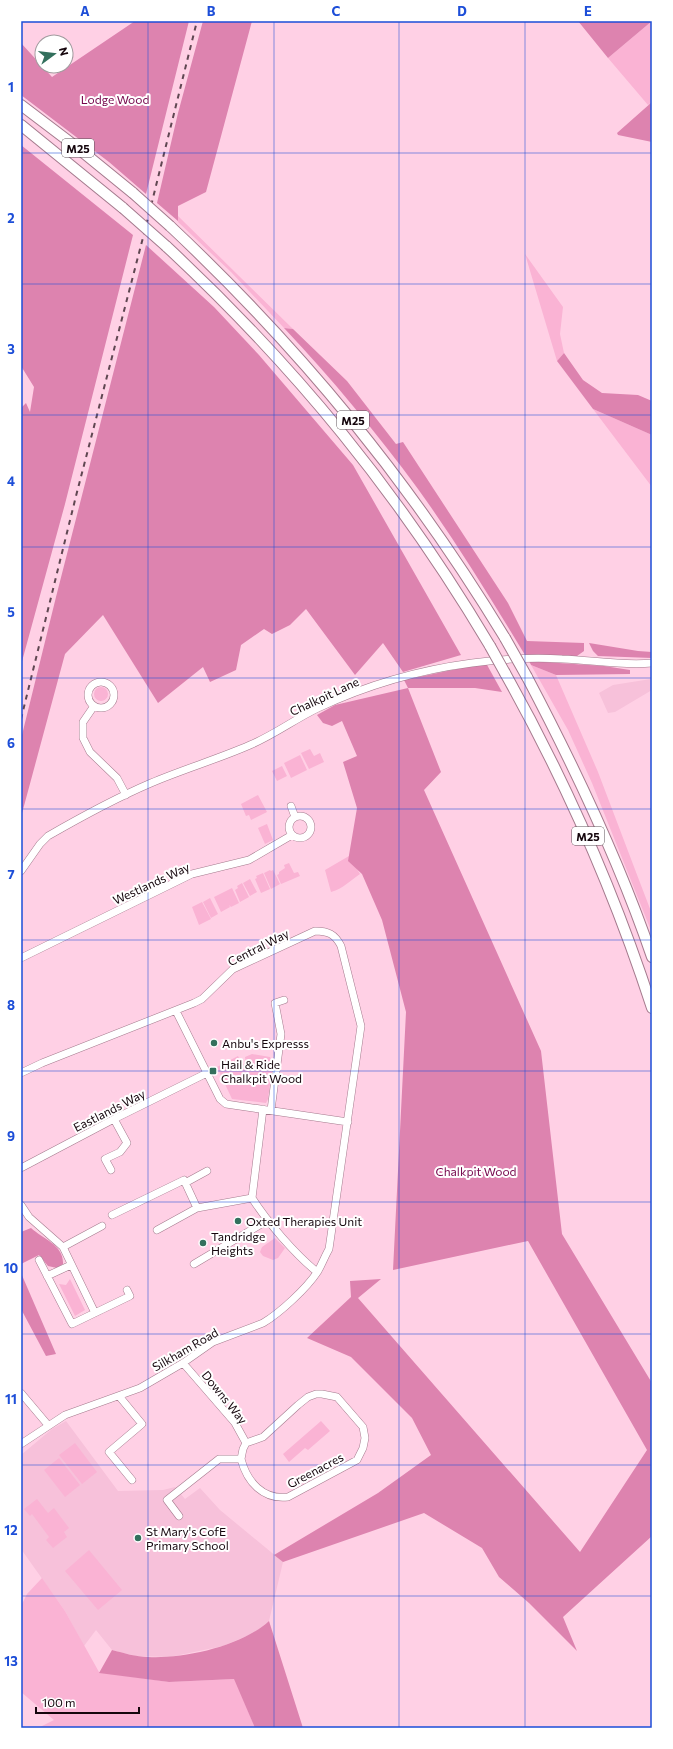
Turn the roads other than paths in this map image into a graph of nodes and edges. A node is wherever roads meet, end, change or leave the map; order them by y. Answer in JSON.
{"nodes":[{"id":1,"x":21,"y":105,"type":"edge"},
{"id":2,"x":21,"y":125,"type":"edge"},
{"id":3,"x":652,"y":663,"type":"edge"},
{"id":4,"x":94,"y":706,"type":"dead end"},
{"id":5,"x":126,"y":795,"type":"junction"},
{"id":6,"x":291,"y":806,"type":"dead end"},
{"id":7,"x":295,"y":817,"type":"junction"},
{"id":8,"x":292,"y":835,"type":"junction"},
{"id":9,"x":21,"y":871,"type":"edge"},
{"id":10,"x":652,"y":957,"type":"edge"},
{"id":11,"x":21,"y":958,"type":"edge"},
{"id":12,"x":284,"y":1000,"type":"dead end"},
{"id":13,"x":652,"y":1008,"type":"edge"},
{"id":14,"x":176,"y":1011,"type":"junction"},
{"id":15,"x":21,"y":1073,"type":"edge"},
{"id":16,"x":207,"y":1073,"type":"junction"},
{"id":17,"x":267,"y":1110,"type":"junction"},
{"id":18,"x":114,"y":1119,"type":"junction"},
{"id":19,"x":348,"y":1122,"type":"junction"},
{"id":20,"x":21,"y":1168,"type":"edge"},
{"id":21,"x":111,"y":1170,"type":"dead end"},
{"id":22,"x":207,"y":1171,"type":"dead end"},
{"id":23,"x":185,"y":1182,"type":"junction"},
{"id":24,"x":252,"y":1198,"type":"junction"},
{"id":25,"x":21,"y":1205,"type":"edge"},
{"id":26,"x":197,"y":1208,"type":"junction"},
{"id":27,"x":112,"y":1215,"type":"dead end"},
{"id":28,"x":268,"y":1220,"type":"junction"},
{"id":29,"x":102,"y":1226,"type":"dead end"},
{"id":30,"x":157,"y":1230,"type":"dead end"},
{"id":31,"x":63,"y":1247,"type":"junction"},
{"id":32,"x":39,"y":1260,"type":"dead end"},
{"id":33,"x":194,"y":1264,"type":"dead end"},
{"id":34,"x":71,"y":1265,"type":"junction"},
{"id":35,"x":317,"y":1272,"type":"junction"},
{"id":36,"x":47,"y":1276,"type":"junction"},
{"id":37,"x":127,"y":1290,"type":"dead end"},
{"id":38,"x":95,"y":1313,"type":"junction"},
{"id":39,"x":182,"y":1363,"type":"junction"},
{"id":40,"x":21,"y":1393,"type":"edge"},
{"id":41,"x":119,"y":1396,"type":"junction"},
{"id":42,"x":48,"y":1426,"type":"junction"},
{"id":43,"x":246,"y":1443,"type":"junction"},
{"id":44,"x":21,"y":1444,"type":"edge"},
{"id":45,"x":241,"y":1459,"type":"junction"},
{"id":46,"x":132,"y":1480,"type":"dead end"},
{"id":47,"x":179,"y":1516,"type":"dead end"}],
"edges":[{"from":1,"to":10,"type":"highway","number":"M25","bridge":true},
{"from":2,"to":13,"type":"highway","number":"M25","bridge":true},
{"from":3,"to":5,"type":"street","name":"Chalkpit Lane"},
{"from":4,"to":5,"type":"street"},
{"from":5,"to":9,"type":"street","name":"Chalkpit Lane"},
{"from":6,"to":7,"type":"street"},
{"from":7,"to":8,"type":"street"},
{"from":7,"to":8,"type":"street"},
{"from":8,"to":11,"type":"street","name":"Westlands Way"},
{"from":12,"to":17,"type":"street"},
{"from":14,"to":15,"type":"street","name":"Central Way"},
{"from":14,"to":16,"type":"street"},
{"from":14,"to":19,"type":"street","name":"Central Way"},
{"from":16,"to":17,"type":"street"},
{"from":16,"to":18,"type":"street","name":"Eastlands Way"},
{"from":17,"to":19,"type":"street"},
{"from":17,"to":24,"type":"street"},
{"from":18,"to":20,"type":"street","name":"Eastlands Way"},
{"from":18,"to":21,"type":"street"},
{"from":19,"to":35,"type":"street","name":"Silkham Road"},
{"from":22,"to":23,"type":"street"},
{"from":23,"to":26,"type":"street"},
{"from":23,"to":27,"type":"street"},
{"from":24,"to":26,"type":"street"},
{"from":24,"to":28,"type":"street"},
{"from":25,"to":31,"type":"street"},
{"from":26,"to":30,"type":"street"},
{"from":28,"to":33,"type":"street"},
{"from":28,"to":35,"type":"street"},
{"from":29,"to":31,"type":"street"},
{"from":31,"to":34,"type":"street"},
{"from":32,"to":36,"type":"street"},
{"from":34,"to":36,"type":"street"},
{"from":34,"to":38,"type":"street"},
{"from":35,"to":39,"type":"street","name":"Silkham Road"},
{"from":36,"to":38,"type":"street"},
{"from":37,"to":38,"type":"street"},
{"from":39,"to":41,"type":"street","name":"Silkham Road"},
{"from":39,"to":43,"type":"street","name":"Downs Way"},
{"from":40,"to":42,"type":"street"},
{"from":41,"to":42,"type":"street","name":"Silkham Road"},
{"from":41,"to":46,"type":"street"},
{"from":42,"to":44,"type":"street","name":"Silkham Road"},
{"from":43,"to":45,"type":"street","name":"Downs Way"},
{"from":43,"to":45,"type":"street","name":"Greenacres"},
{"from":45,"to":47,"type":"street"}]}
